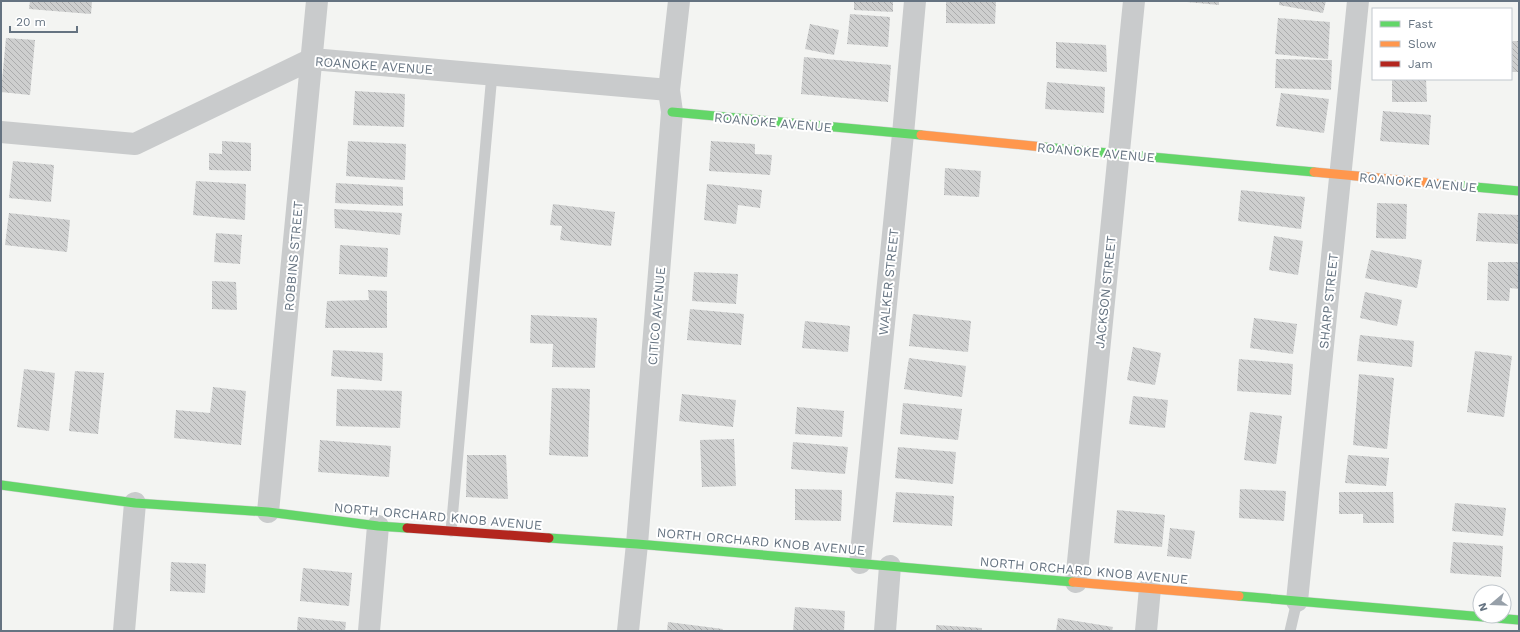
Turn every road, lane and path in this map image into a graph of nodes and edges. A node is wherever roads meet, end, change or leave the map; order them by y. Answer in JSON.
{"nodes":[{"id":1,"x":317,"y":1,"type":"edge"},
{"id":2,"x":679,"y":1,"type":"edge"},
{"id":3,"x":915,"y":1,"type":"edge"},
{"id":4,"x":1134,"y":1,"type":"edge"},
{"id":5,"x":1358,"y":1,"type":"edge"},
{"id":6,"x":312,"y":59,"type":"junction"},
{"id":7,"x":492,"y":74,"type":"junction"},
{"id":8,"x":669,"y":90,"type":"junction"},
{"id":9,"x":672,"y":112,"type":"junction"},
{"id":10,"x":1,"y":132,"type":"edge"},
{"id":11,"x":903,"y":134,"type":"junction"},
{"id":12,"x":1119,"y":154,"type":"junction"},
{"id":13,"x":1340,"y":174,"type":"junction"},
{"id":14,"x":1519,"y":191,"type":"edge"},
{"id":15,"x":1,"y":485,"type":"edge"},
{"id":16,"x":135,"y":503,"type":"junction"},
{"id":17,"x":268,"y":512,"type":"junction"},
{"id":18,"x":378,"y":526,"type":"junction"},
{"id":19,"x":451,"y":531,"type":"junction"},
{"id":20,"x":637,"y":544,"type":"junction"},
{"id":21,"x":860,"y":563,"type":"junction"},
{"id":22,"x":890,"y":566,"type":"junction"},
{"id":23,"x":1076,"y":582,"type":"junction"},
{"id":24,"x":1150,"y":588,"type":"junction"},
{"id":25,"x":1297,"y":601,"type":"junction"},
{"id":26,"x":1519,"y":620,"type":"edge"},
{"id":27,"x":124,"y":631,"type":"edge"},
{"id":28,"x":369,"y":631,"type":"edge"},
{"id":29,"x":628,"y":631,"type":"edge"},
{"id":30,"x":885,"y":631,"type":"edge"},
{"id":31,"x":1146,"y":631,"type":"edge"},
{"id":32,"x":1290,"y":631,"type":"edge"}],
"edges":[{"from":1,"to":6,"type":"street","name":"ROBBINS STREET"},
{"from":2,"to":8,"type":"street","name":"CITICO AVENUE"},
{"from":3,"to":11,"type":"street","name":"WALKER STREET"},
{"from":4,"to":12,"type":"street","name":"JACKSON STREET"},
{"from":5,"to":13,"type":"street","name":"SHARP STREET"},
{"from":6,"to":7,"type":"street","name":"ROANOKE AVENUE"},
{"from":6,"to":10,"type":"street","name":"ROANOKE AVENUE"},
{"from":6,"to":17,"type":"street","name":"ROBBINS STREET"},
{"from":7,"to":8,"type":"street","name":"ROANOKE AVENUE"},
{"from":7,"to":19,"type":"lane"},
{"from":8,"to":9,"type":"street","name":"CITICO AVENUE"},
{"from":9,"to":11,"type":"street","name":"ROANOKE AVENUE"},
{"from":9,"to":20,"type":"street","name":"CITICO AVENUE"},
{"from":11,"to":12,"type":"street","name":"ROANOKE AVENUE"},
{"from":11,"to":21,"type":"street","name":"WALKER STREET"},
{"from":12,"to":13,"type":"street","name":"ROANOKE AVENUE"},
{"from":12,"to":23,"type":"street","name":"JACKSON STREET"},
{"from":13,"to":14,"type":"street","name":"ROANOKE AVENUE"},
{"from":13,"to":25,"type":"street","name":"SHARP STREET"},
{"from":15,"to":16,"type":"street","name":"NORTH ORCHARD KNOB AVENUE"},
{"from":16,"to":17,"type":"street","name":"NORTH ORCHARD KNOB AVENUE"},
{"from":16,"to":27,"type":"street"},
{"from":17,"to":18,"type":"street","name":"NORTH ORCHARD KNOB AVENUE"},
{"from":18,"to":19,"type":"street","name":"NORTH ORCHARD KNOB AVENUE"},
{"from":18,"to":28,"type":"street"},
{"from":19,"to":20,"type":"street","name":"NORTH ORCHARD KNOB AVENUE"},
{"from":20,"to":21,"type":"street","name":"NORTH ORCHARD KNOB AVENUE"},
{"from":20,"to":29,"type":"street","name":"CITICO AVENUE"},
{"from":21,"to":22,"type":"street","name":"NORTH ORCHARD KNOB AVENUE"},
{"from":22,"to":23,"type":"street","name":"NORTH ORCHARD KNOB AVENUE"},
{"from":22,"to":30,"type":"street"},
{"from":23,"to":24,"type":"street","name":"NORTH ORCHARD KNOB AVENUE"},
{"from":24,"to":25,"type":"street","name":"NORTH ORCHARD KNOB AVENUE"},
{"from":24,"to":31,"type":"street"},
{"from":25,"to":26,"type":"street","name":"NORTH ORCHARD KNOB AVENUE"},
{"from":25,"to":32,"type":"lane"}]}
